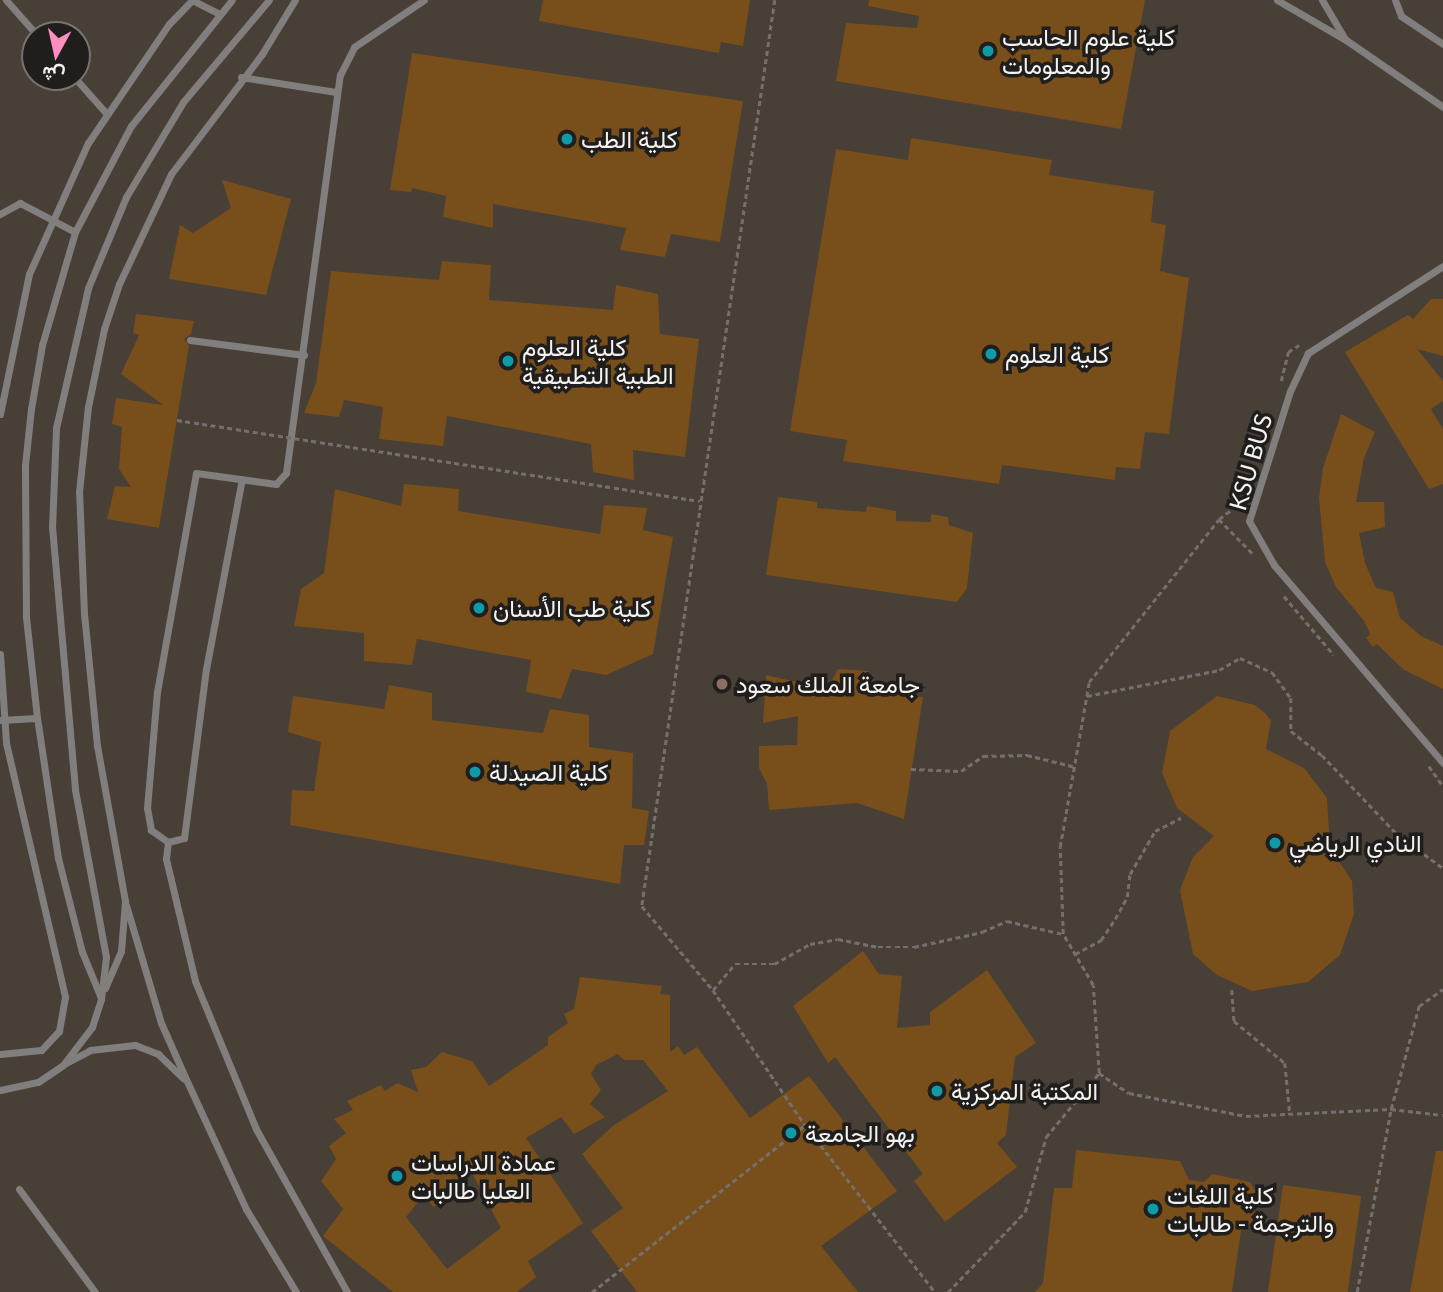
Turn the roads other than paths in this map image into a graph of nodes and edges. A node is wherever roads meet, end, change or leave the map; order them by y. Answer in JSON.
{"nodes":[{"id":1,"x":6,"y":0,"type":"edge"},
{"id":2,"x":192,"y":0,"type":"edge"},
{"id":3,"x":232,"y":0,"type":"edge"},
{"id":4,"x":270,"y":0,"type":"edge"},
{"id":5,"x":295,"y":0,"type":"edge"},
{"id":6,"x":424,"y":0,"type":"edge"},
{"id":7,"x":1277,"y":0,"type":"edge"},
{"id":8,"x":1322,"y":0,"type":"edge"},
{"id":9,"x":1395,"y":0,"type":"edge"},
{"id":10,"x":217,"y":13,"type":"junction"},
{"id":11,"x":25,"y":21,"type":"edge"},
{"id":12,"x":1346,"y":40,"type":"junction"},
{"id":13,"x":1443,"y":44,"type":"edge"},
{"id":14,"x":241,"y":77,"type":"junction"},
{"id":15,"x":86,"y":91,"type":"edge"},
{"id":16,"x":336,"y":92,"type":"junction"},
{"id":17,"x":1443,"y":107,"type":"edge"},
{"id":18,"x":107,"y":114,"type":"junction"},
{"id":19,"x":0,"y":214,"type":"edge"},
{"id":20,"x":54,"y":218,"type":"junction"},
{"id":21,"x":75,"y":232,"type":"junction"},
{"id":22,"x":1443,"y":266,"type":"edge"},
{"id":23,"x":190,"y":340,"type":"dead end"},
{"id":24,"x":304,"y":355,"type":"junction"},
{"id":25,"x":0,"y":414,"type":"edge"},
{"id":26,"x":242,"y":479,"type":"junction"},
{"id":27,"x":0,"y":654,"type":"edge"},
{"id":28,"x":37,"y":718,"type":"junction"},
{"id":29,"x":2,"y":719,"type":"edge"},
{"id":30,"x":1443,"y":763,"type":"edge"},
{"id":31,"x":168,"y":842,"type":"junction"},
{"id":32,"x":125,"y":901,"type":"junction"},
{"id":33,"x":101,"y":999,"type":"junction"},
{"id":34,"x":0,"y":1055,"type":"edge"},
{"id":35,"x":62,"y":1065,"type":"junction"},
{"id":36,"x":187,"y":1081,"type":"junction"},
{"id":37,"x":0,"y":1090,"type":"edge"},
{"id":38,"x":19,"y":1189,"type":"dead end"},
{"id":39,"x":95,"y":1292,"type":"edge"},
{"id":40,"x":296,"y":1292,"type":"edge"},
{"id":41,"x":347,"y":1292,"type":"edge"}],
"edges":[{"from":1,"to":11,"type":"lane"},
{"from":2,"to":10,"type":"lane"},
{"from":2,"to":18,"type":"lane"},
{"from":3,"to":10,"type":"lane"},
{"from":4,"to":33,"type":"lane"},
{"from":5,"to":14,"type":"lane"},
{"from":6,"to":16,"type":"lane"},
{"from":7,"to":12,"type":"lane"},
{"from":8,"to":12,"type":"lane"},
{"from":9,"to":13,"type":"lane"},
{"from":10,"to":21,"type":"lane"},
{"from":12,"to":17,"type":"lane"},
{"from":14,"to":16,"type":"lane"},
{"from":14,"to":32,"type":"lane"},
{"from":15,"to":18,"type":"lane"},
{"from":16,"to":24,"type":"lane"},
{"from":18,"to":20,"type":"lane"},
{"from":19,"to":20,"type":"lane"},
{"from":20,"to":21,"type":"lane"},
{"from":20,"to":25,"type":"lane"},
{"from":21,"to":28,"type":"lane"},
{"from":22,"to":30,"type":"lane","name":"KSU BUS"},
{"from":23,"to":24,"type":"lane"},
{"from":24,"to":26,"type":"lane"},
{"from":26,"to":31,"type":"lane"},
{"from":26,"to":31,"type":"lane"},
{"from":27,"to":29,"type":"lane"},
{"from":28,"to":29,"type":"lane"},
{"from":28,"to":33,"type":"lane"},
{"from":29,"to":34,"type":"lane"},
{"from":31,"to":41,"type":"lane"},
{"from":32,"to":33,"type":"lane"},
{"from":32,"to":36,"type":"lane"},
{"from":33,"to":35,"type":"lane"},
{"from":35,"to":36,"type":"lane"},
{"from":35,"to":37,"type":"lane"},
{"from":36,"to":40,"type":"lane"},
{"from":38,"to":39,"type":"lane"}]}
